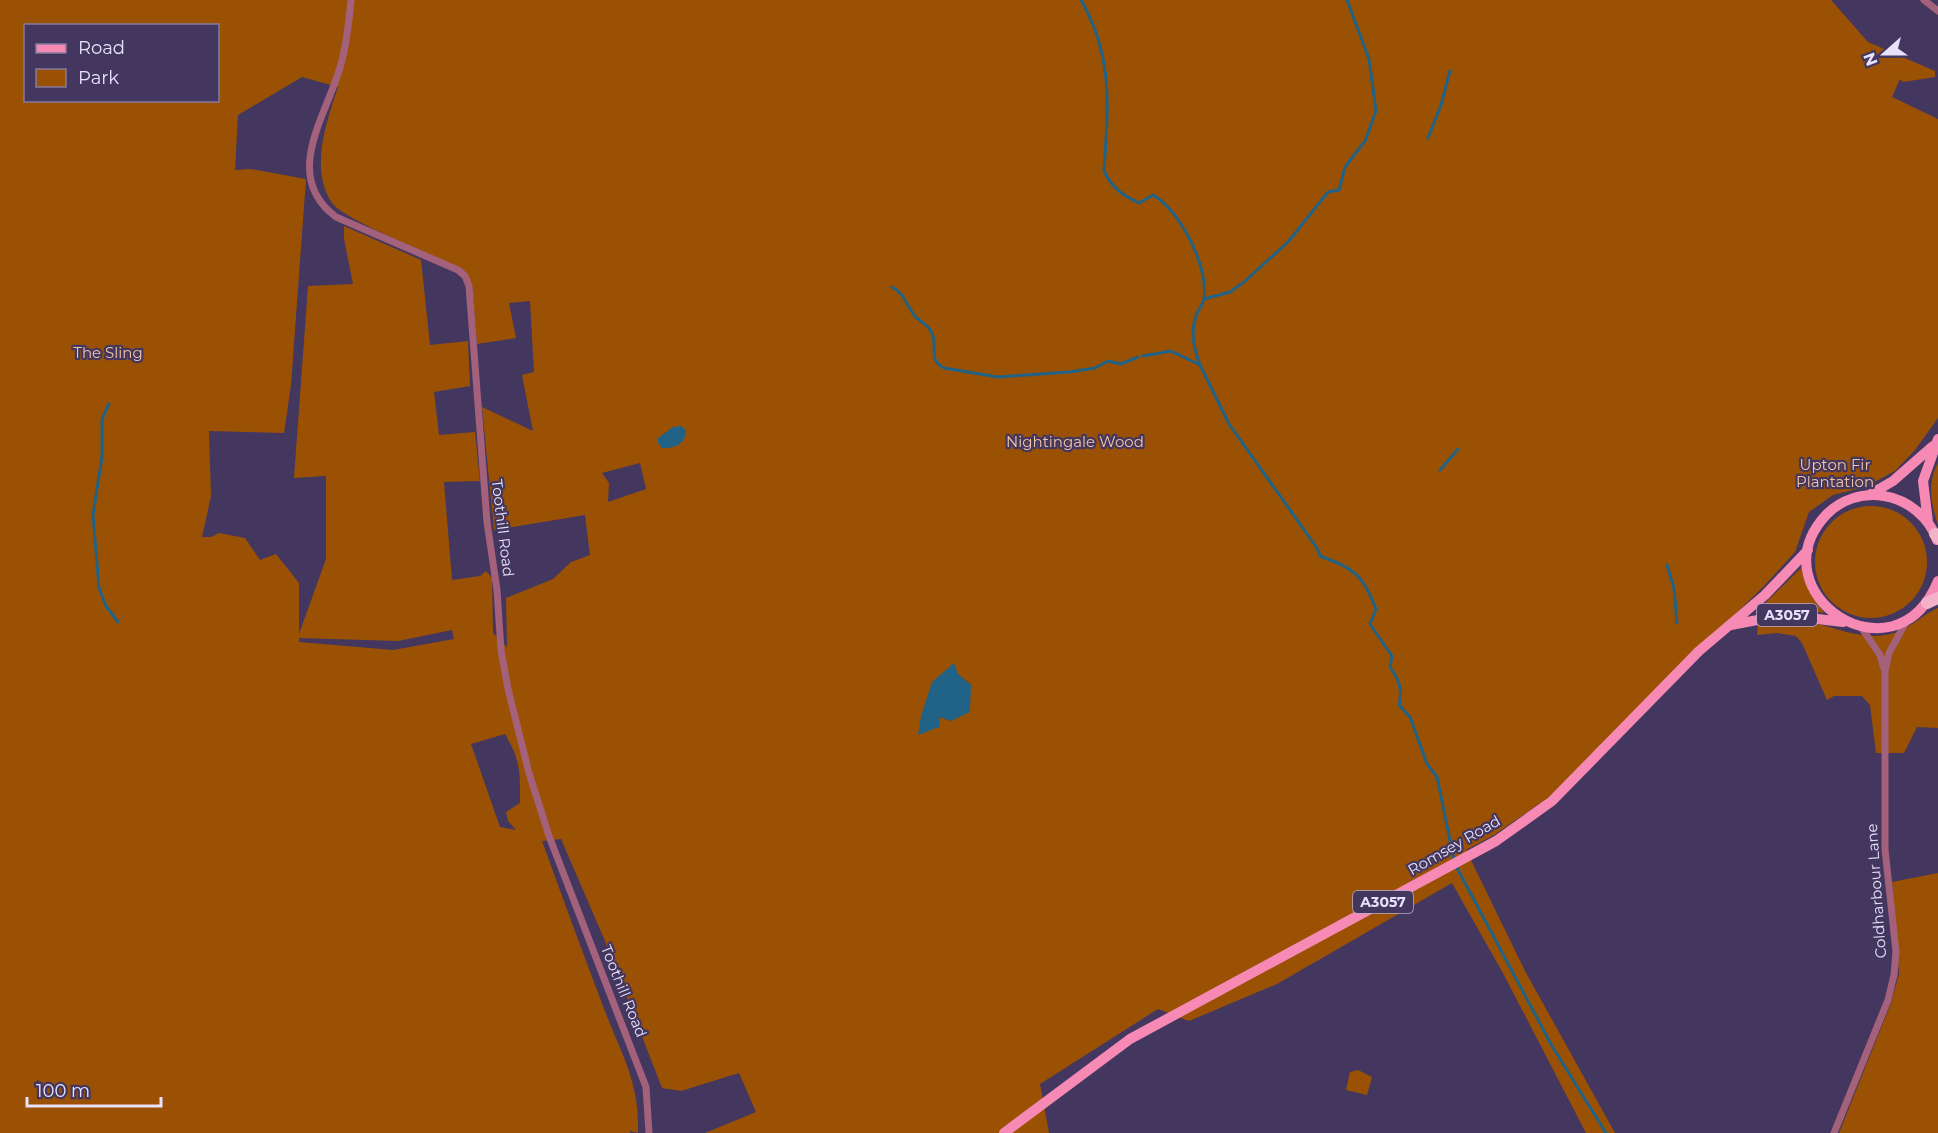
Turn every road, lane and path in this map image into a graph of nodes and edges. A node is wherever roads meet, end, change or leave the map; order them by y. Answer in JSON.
{"nodes":[{"id":1,"x":351,"y":0,"type":"edge"},
{"id":2,"x":1924,"y":0,"type":"edge"},
{"id":3,"x":1938,"y":11,"type":"edge"},
{"id":4,"x":1937,"y":441,"type":"edge"},
{"id":5,"x":1869,"y":495,"type":"junction"},
{"id":6,"x":1928,"y":522,"type":"junction"},
{"id":7,"x":1937,"y":538,"type":"edge"},
{"id":8,"x":1808,"y":550,"type":"junction"},
{"id":9,"x":1938,"y":581,"type":"edge"},
{"id":10,"x":1932,"y":600,"type":"edge"},
{"id":11,"x":1907,"y":620,"type":"junction"},
{"id":12,"x":1846,"y":623,"type":"junction"},
{"id":13,"x":1728,"y":626,"type":"junction"},
{"id":14,"x":1861,"y":627,"type":"junction"},
{"id":15,"x":1885,"y":671,"type":"junction"},
{"id":16,"x":649,"y":1133,"type":"edge"},
{"id":17,"x":1004,"y":1133,"type":"edge"},
{"id":18,"x":1833,"y":1133,"type":"edge"}],
"edges":[{"from":1,"to":16,"type":"street","name":"Toothill Road"},
{"from":2,"to":3,"type":"street"},
{"from":4,"to":5,"type":"main road"},
{"from":4,"to":6,"type":"main road"},
{"from":5,"to":6,"type":"main road"},
{"from":5,"to":8,"type":"main road"},
{"from":6,"to":7,"type":"main road"},
{"from":8,"to":12,"type":"main road"},
{"from":8,"to":13,"type":"main road","name":"Romsey Road","number":"A3057"},
{"from":9,"to":10,"type":"main road"},
{"from":10,"to":11,"type":"main road"},
{"from":11,"to":14,"type":"main road"},
{"from":11,"to":15,"type":"street","name":"Coldharbour Lane"},
{"from":12,"to":13,"type":"main road","number":"A3057"},
{"from":12,"to":14,"type":"main road"},
{"from":13,"to":17,"type":"main road","name":"Romsey Road","number":"A3057"},
{"from":14,"to":15,"type":"street","name":"Coldharbour Lane"},
{"from":15,"to":18,"type":"street","name":"Coldharbour Lane"}]}
